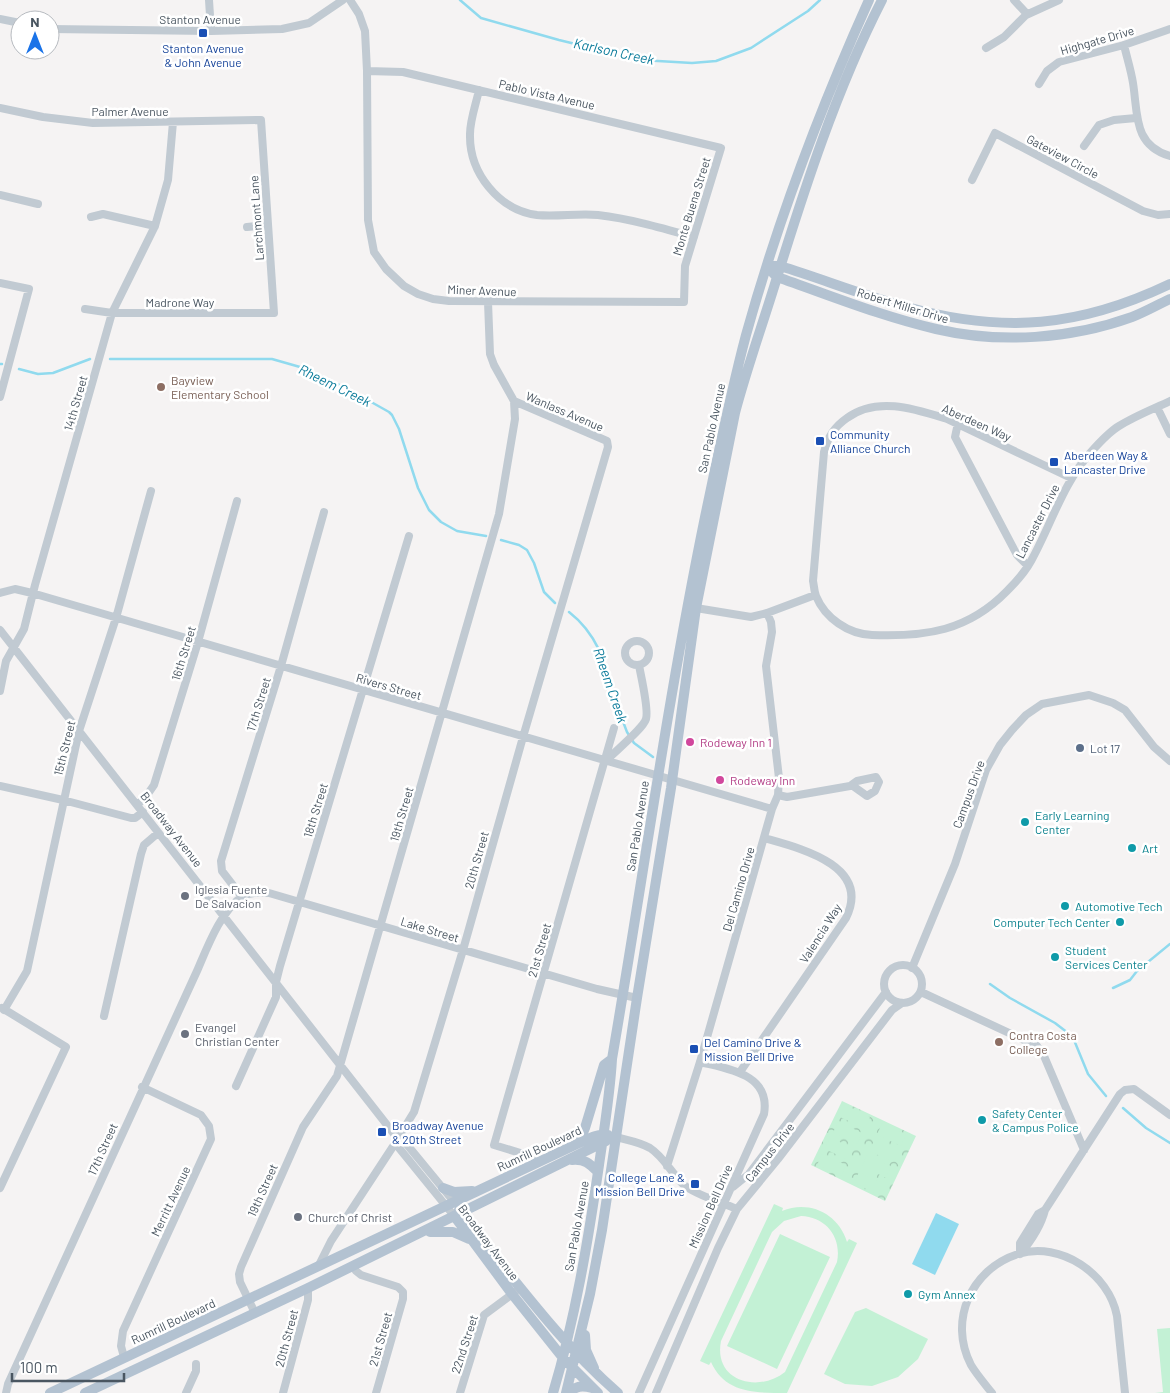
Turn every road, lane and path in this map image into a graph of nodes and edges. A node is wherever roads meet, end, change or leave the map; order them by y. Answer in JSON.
{"nodes":[{"id":1,"x":209,"y":0,"type":"edge"},
{"id":2,"x":343,"y":0,"type":"edge"},
{"id":3,"x":350,"y":0,"type":"edge"},
{"id":4,"x":868,"y":0,"type":"edge"},
{"id":5,"x":882,"y":0,"type":"edge"},
{"id":6,"x":1014,"y":0,"type":"edge"},
{"id":7,"x":1059,"y":0,"type":"edge"},
{"id":8,"x":1027,"y":14,"type":"junction"},
{"id":9,"x":60,"y":28,"type":"edge"},
{"id":10,"x":1170,"y":29,"type":"edge"},
{"id":11,"x":211,"y":31,"type":"junction"},
{"id":12,"x":1124,"y":45,"type":"junction"},
{"id":13,"x":986,"y":48,"type":"dead end"},
{"id":14,"x":367,"y":71,"type":"junction"},
{"id":15,"x":1040,"y":84,"type":"dead end"},
{"id":16,"x":479,"y":90,"type":"junction"},
{"id":17,"x":0,"y":108,"type":"edge"},
{"id":18,"x":1136,"y":118,"type":"junction"},
{"id":19,"x":261,"y":120,"type":"joint"},
{"id":20,"x":173,"y":122,"type":"junction"},
{"id":21,"x":1084,"y":146,"type":"dead end"},
{"id":22,"x":721,"y":148,"type":"joint"},
{"id":23,"x":1170,"y":156,"type":"edge"},
{"id":24,"x":972,"y":180,"type":"dead end"},
{"id":25,"x":0,"y":196,"type":"edge"},
{"id":26,"x":38,"y":204,"type":"dead end"},
{"id":27,"x":1170,"y":214,"type":"edge"},
{"id":28,"x":91,"y":218,"type":"dead end"},
{"id":29,"x":268,"y":225,"type":"junction"},
{"id":30,"x":155,"y":226,"type":"junction"},
{"id":31,"x":247,"y":227,"type":"dead end"},
{"id":32,"x":694,"y":237,"type":"junction"},
{"id":33,"x":780,"y":266,"type":"junction"},
{"id":34,"x":766,"y":267,"type":"junction"},
{"id":35,"x":777,"y":277,"type":"junction"},
{"id":36,"x":0,"y":283,"type":"edge"},
{"id":37,"x":1170,"y":284,"type":"edge"},
{"id":38,"x":1170,"y":299,"type":"edge"},
{"id":39,"x":488,"y":302,"type":"junction"},
{"id":40,"x":684,"y":302,"type":"joint"},
{"id":41,"x":85,"y":309,"type":"dead end"},
{"id":42,"x":112,"y":313,"type":"junction"},
{"id":43,"x":274,"y":313,"type":"joint"},
{"id":44,"x":0,"y":397,"type":"edge"},
{"id":45,"x":514,"y":401,"type":"junction"},
{"id":46,"x":1170,"y":401,"type":"edge"},
{"id":47,"x":1157,"y":407,"type":"junction"},
{"id":48,"x":958,"y":423,"type":"junction"},
{"id":49,"x":1170,"y":434,"type":"edge"},
{"id":50,"x":607,"y":441,"type":"joint"},
{"id":51,"x":1072,"y":478,"type":"junction"},
{"id":52,"x":150,"y":491,"type":"dead end"},
{"id":53,"x":237,"y":501,"type":"dead end"},
{"id":54,"x":324,"y":512,"type":"dead end"},
{"id":55,"x":409,"y":536,"type":"dead end"},
{"id":56,"x":1028,"y":566,"type":"junction"},
{"id":57,"x":0,"y":593,"type":"edge"},
{"id":58,"x":32,"y":593,"type":"junction"},
{"id":59,"x":816,"y":595,"type":"junction"},
{"id":60,"x":696,"y":608,"type":"junction"},
{"id":61,"x":767,"y":614,"type":"junction"},
{"id":62,"x":116,"y":618,"type":"junction"},
{"id":63,"x":0,"y":630,"type":"edge"},
{"id":64,"x":198,"y":642,"type":"junction"},
{"id":65,"x":14,"y":647,"type":"junction"},
{"id":66,"x":640,"y":665,"type":"dead end"},
{"id":67,"x":282,"y":666,"type":"junction"},
{"id":68,"x":363,"y":690,"type":"junction"},
{"id":69,"x":0,"y":691,"type":"edge"},
{"id":70,"x":442,"y":713,"type":"junction"},
{"id":71,"x":614,"y":728,"type":"dead end"},
{"id":72,"x":79,"y":731,"type":"junction"},
{"id":73,"x":523,"y":737,"type":"junction"},
{"id":74,"x":606,"y":761,"type":"junction"},
{"id":75,"x":1170,"y":761,"type":"edge"},
{"id":76,"x":658,"y":776,"type":"junction"},
{"id":77,"x":672,"y":780,"type":"junction"},
{"id":78,"x":0,"y":786,"type":"edge"},
{"id":79,"x":850,"y":786,"type":"dead end"},
{"id":80,"x":778,"y":795,"type":"junction"},
{"id":81,"x":63,"y":800,"type":"junction"},
{"id":82,"x":137,"y":805,"type":"junction"},
{"id":83,"x":772,"y":809,"type":"junction"},
{"id":84,"x":143,"y":812,"type":"junction"},
{"id":85,"x":158,"y":833,"type":"junction"},
{"id":86,"x":764,"y":838,"type":"junction"},
{"id":87,"x":242,"y":897,"type":"junction"},
{"id":88,"x":299,"y":901,"type":"junction"},
{"id":89,"x":223,"y":915,"type":"junction"},
{"id":90,"x":380,"y":926,"type":"junction"},
{"id":91,"x":463,"y":950,"type":"junction"},
{"id":92,"x":912,"y":968,"type":"junction"},
{"id":93,"x":544,"y":974,"type":"junction"},
{"id":94,"x":276,"y":982,"type":"junction"},
{"id":95,"x":886,"y":992,"type":"junction"},
{"id":96,"x":921,"y":992,"type":"junction"},
{"id":97,"x":623,"y":996,"type":"junction"},
{"id":98,"x":637,"y":998,"type":"junction"},
{"id":99,"x":902,"y":1003,"type":"junction"},
{"id":100,"x":2,"y":1009,"type":"edge"},
{"id":101,"x":104,"y":1016,"type":"dead end"},
{"id":102,"x":612,"y":1059,"type":"junction"},
{"id":103,"x":700,"y":1062,"type":"junction"},
{"id":104,"x":340,"y":1064,"type":"junction"},
{"id":105,"x":740,"y":1072,"type":"junction"},
{"id":106,"x":236,"y":1086,"type":"dead end"},
{"id":107,"x":142,"y":1087,"type":"junction"},
{"id":108,"x":1170,"y":1115,"type":"edge"},
{"id":109,"x":616,"y":1137,"type":"junction"},
{"id":110,"x":603,"y":1138,"type":"junction"},
{"id":111,"x":398,"y":1140,"type":"junction"},
{"id":112,"x":579,"y":1143,"type":"junction"},
{"id":113,"x":1084,"y":1150,"type":"junction"},
{"id":114,"x":543,"y":1160,"type":"junction"},
{"id":115,"x":568,"y":1161,"type":"junction"},
{"id":116,"x":667,"y":1166,"type":"junction"},
{"id":117,"x":598,"y":1172,"type":"junction"},
{"id":118,"x":0,"y":1188,"type":"edge"},
{"id":119,"x":443,"y":1188,"type":"junction"},
{"id":120,"x":732,"y":1188,"type":"junction"},
{"id":121,"x":481,"y":1190,"type":"junction"},
{"id":122,"x":724,"y":1203,"type":"junction"},
{"id":123,"x":451,"y":1204,"type":"junction"},
{"id":124,"x":737,"y":1209,"type":"junction"},
{"id":125,"x":458,"y":1215,"type":"junction"},
{"id":126,"x":422,"y":1233,"type":"junction"},
{"id":127,"x":472,"y":1240,"type":"junction"},
{"id":128,"x":1020,"y":1254,"type":"junction"},
{"id":129,"x":332,"y":1259,"type":"junction"},
{"id":130,"x":319,"y":1265,"type":"junction"},
{"id":131,"x":354,"y":1266,"type":"junction"},
{"id":132,"x":308,"y":1288,"type":"junction"},
{"id":133,"x":516,"y":1291,"type":"junction"},
{"id":134,"x":249,"y":1300,"type":"junction"},
{"id":135,"x":255,"y":1313,"type":"junction"},
{"id":136,"x":573,"y":1316,"type":"junction"},
{"id":137,"x":584,"y":1320,"type":"junction"},
{"id":138,"x":549,"y":1322,"type":"junction"},
{"id":139,"x":568,"y":1344,"type":"junction"},
{"id":140,"x":576,"y":1354,"type":"junction"},
{"id":141,"x":124,"y":1357,"type":"junction"},
{"id":142,"x":563,"y":1358,"type":"junction"},
{"id":143,"x":196,"y":1364,"type":"dead end"},
{"id":144,"x":573,"y":1368,"type":"junction"},
{"id":145,"x":598,"y":1376,"type":"junction"},
{"id":146,"x":70,"y":1389,"type":"edge"},
{"id":147,"x":595,"y":1390,"type":"edge"},
{"id":148,"x":6,"y":1393,"type":"edge"},
{"id":149,"x":50,"y":1393,"type":"edge"},
{"id":150,"x":85,"y":1393,"type":"edge"},
{"id":151,"x":186,"y":1393,"type":"edge"},
{"id":152,"x":283,"y":1393,"type":"edge"},
{"id":153,"x":376,"y":1393,"type":"edge"},
{"id":154,"x":460,"y":1393,"type":"edge"},
{"id":155,"x":553,"y":1393,"type":"edge"},
{"id":156,"x":567,"y":1393,"type":"edge"},
{"id":157,"x":618,"y":1393,"type":"edge"},
{"id":158,"x":639,"y":1393,"type":"edge"},
{"id":159,"x":656,"y":1393,"type":"edge"},
{"id":160,"x":992,"y":1393,"type":"edge"},
{"id":161,"x":1125,"y":1393,"type":"edge"}],
"edges":[{"from":1,"to":11,"type":"street"},
{"from":2,"to":11,"type":"street","name":"Stanton Avenue"},
{"from":3,"to":14,"type":"street","name":"Miner Avenue"},
{"from":4,"to":34,"type":"main road","name":"San Pablo Avenue"},
{"from":5,"to":33,"type":"main road","name":"San Pablo Avenue"},
{"from":6,"to":8,"type":"street"},
{"from":7,"to":8,"type":"street"},
{"from":8,"to":13,"type":"street"},
{"from":9,"to":11,"type":"street","name":"Stanton Avenue"},
{"from":10,"to":12,"type":"street","name":"Highgate Drive"},
{"from":12,"to":15,"type":"street","name":"Highgate Drive"},
{"from":12,"to":18,"type":"street"},
{"from":14,"to":16,"type":"street","name":"Pablo Vista Avenue"},
{"from":14,"to":39,"type":"street","name":"Miner Avenue"},
{"from":16,"to":22,"type":"street","name":"Pablo Vista Avenue"},
{"from":16,"to":32,"type":"street"},
{"from":17,"to":20,"type":"street","name":"Palmer Avenue"},
{"from":18,"to":21,"type":"street"},
{"from":18,"to":23,"type":"street"},
{"from":19,"to":20,"type":"street","name":"Palmer Avenue"},
{"from":19,"to":29,"type":"street","name":"Larchmont Lane"},
{"from":20,"to":30,"type":"street","name":"14th Street"},
{"from":22,"to":32,"type":"street","name":"Monte Buena Street"},
{"from":24,"to":27,"type":"street","name":"Gateview Circle"},
{"from":25,"to":26,"type":"street"},
{"from":28,"to":30,"type":"street"},
{"from":29,"to":31,"type":"street"},
{"from":29,"to":43,"type":"street","name":"Larchmont Lane"},
{"from":30,"to":42,"type":"street","name":"14th Street"},
{"from":32,"to":40,"type":"street","name":"Monte Buena Street"},
{"from":33,"to":34,"type":"main road"},
{"from":33,"to":35,"type":"main road","name":"San Pablo Avenue"},
{"from":33,"to":37,"type":"main road","name":"Robert Miller Drive"},
{"from":34,"to":35,"type":"main road"},
{"from":34,"to":76,"type":"main road","name":"San Pablo Avenue"},
{"from":35,"to":38,"type":"main road","name":"Robert Miller Drive"},
{"from":35,"to":60,"type":"main road","name":"San Pablo Avenue"},
{"from":36,"to":44,"type":"street"},
{"from":39,"to":40,"type":"street","name":"Miner Avenue"},
{"from":39,"to":45,"type":"street","name":"19th Street"},
{"from":41,"to":42,"type":"street","name":"Madrone Way"},
{"from":42,"to":43,"type":"street","name":"Madrone Way"},
{"from":42,"to":58,"type":"street","name":"14th Street"},
{"from":45,"to":50,"type":"street","name":"Wanlass Avenue"},
{"from":45,"to":70,"type":"street","name":"19th Street"},
{"from":46,"to":47,"type":"street","name":"Lancaster Drive"},
{"from":47,"to":49,"type":"street"},
{"from":47,"to":51,"type":"street","name":"Lancaster Drive"},
{"from":48,"to":51,"type":"street","name":"Aberdeen Way"},
{"from":48,"to":56,"type":"street"},
{"from":48,"to":59,"type":"street","name":"Aberdeen Way"},
{"from":50,"to":73,"type":"street","name":"20th Street"},
{"from":51,"to":56,"type":"street","name":"Lancaster Drive"},
{"from":52,"to":62,"type":"street","name":"15th Street"},
{"from":53,"to":64,"type":"street","name":"16th Street"},
{"from":54,"to":67,"type":"street","name":"17th Street"},
{"from":55,"to":68,"type":"street","name":"18th Street"},
{"from":56,"to":59,"type":"street","name":"Lancaster Drive"},
{"from":57,"to":58,"type":"street","name":"Rivers Street"},
{"from":58,"to":62,"type":"street","name":"Rivers Street"},
{"from":58,"to":65,"type":"street","name":"14th Street"},
{"from":59,"to":61,"type":"street"},
{"from":60,"to":61,"type":"street"},
{"from":60,"to":77,"type":"main road","name":"San Pablo Avenue"},
{"from":61,"to":80,"type":"street","name":"Del Camino Drive"},
{"from":62,"to":64,"type":"street","name":"Rivers Street"},
{"from":62,"to":72,"type":"street","name":"15th Street"},
{"from":63,"to":65,"type":"street","name":"Broadway Avenue"},
{"from":64,"to":67,"type":"street","name":"Rivers Street"},
{"from":64,"to":82,"type":"street","name":"16th Street"},
{"from":65,"to":69,"type":"street","name":"14th Street"},
{"from":65,"to":72,"type":"street","name":"Broadway Avenue"},
{"from":66,"to":74,"type":"street","name":"21st Street"},
{"from":67,"to":68,"type":"street","name":"Rivers Street"},
{"from":67,"to":87,"type":"street","name":"17th Street"},
{"from":68,"to":70,"type":"street","name":"Rivers Street"},
{"from":68,"to":88,"type":"street","name":"18th Street"},
{"from":70,"to":73,"type":"street","name":"Rivers Street"},
{"from":70,"to":90,"type":"street","name":"19th Street"},
{"from":71,"to":74,"type":"street","name":"21st Street"},
{"from":72,"to":81,"type":"street","name":"15th Street"},
{"from":72,"to":82,"type":"street","name":"Broadway Avenue"},
{"from":73,"to":74,"type":"street","name":"Rivers Street"},
{"from":73,"to":91,"type":"street","name":"20th Street"},
{"from":74,"to":76,"type":"street","name":"Rivers Street"},
{"from":74,"to":93,"type":"street","name":"21st Street"},
{"from":75,"to":92,"type":"street","name":"Campus Drive"},
{"from":76,"to":77,"type":"street","name":"Rivers Street"},
{"from":76,"to":97,"type":"main road","name":"San Pablo Avenue"},
{"from":77,"to":83,"type":"street","name":"Rivers Street"},
{"from":77,"to":98,"type":"main road","name":"San Pablo Avenue"},
{"from":78,"to":81,"type":"street"},
{"from":79,"to":80,"type":"street"},
{"from":80,"to":83,"type":"street","name":"Del Camino Drive"},
{"from":81,"to":84,"type":"street"},
{"from":81,"to":100,"type":"street","name":"15th Street"},
{"from":82,"to":84,"type":"street","name":"Broadway Avenue"},
{"from":83,"to":86,"type":"street","name":"Del Camino Drive"},
{"from":84,"to":85,"type":"street","name":"Broadway Avenue"},
{"from":85,"to":89,"type":"street","name":"Broadway Avenue"},
{"from":85,"to":101,"type":"street"},
{"from":86,"to":103,"type":"street","name":"Del Camino Drive"},
{"from":86,"to":105,"type":"street","name":"Valencia Way"},
{"from":87,"to":88,"type":"street","name":"Lake Street"},
{"from":87,"to":89,"type":"street"},
{"from":88,"to":90,"type":"street","name":"Lake Street"},
{"from":88,"to":94,"type":"street","name":"18th Street"},
{"from":89,"to":94,"type":"street","name":"Broadway Avenue"},
{"from":89,"to":107,"type":"street","name":"17th Street"},
{"from":90,"to":91,"type":"street","name":"Lake Street"},
{"from":90,"to":104,"type":"street","name":"19th Street"},
{"from":91,"to":93,"type":"street","name":"Lake Street"},
{"from":91,"to":111,"type":"street","name":"20th Street"},
{"from":92,"to":95,"type":"street"},
{"from":92,"to":96,"type":"street"},
{"from":93,"to":97,"type":"street","name":"Lake Street"},
{"from":93,"to":114,"type":"street","name":"21st Street"},
{"from":94,"to":104,"type":"street","name":"Broadway Avenue"},
{"from":94,"to":106,"type":"street","name":"18th Street"},
{"from":95,"to":99,"type":"street"},
{"from":95,"to":120,"type":"street","name":"Campus Drive"},
{"from":96,"to":99,"type":"street"},
{"from":96,"to":113,"type":"street"},
{"from":97,"to":98,"type":"street","name":"Lake Street"},
{"from":97,"to":102,"type":"main road","name":"San Pablo Avenue"},
{"from":98,"to":109,"type":"main road","name":"San Pablo Avenue"},
{"from":99,"to":124,"type":"street","name":"Campus Drive"},
{"from":100,"to":118,"type":"street"},
{"from":102,"to":110,"type":"main road","name":"San Pablo Avenue"},
{"from":102,"to":112,"type":"main road"},
{"from":103,"to":105,"type":"street","name":"Mission Bell Drive"},
{"from":103,"to":116,"type":"street","name":"Del Camino Drive"},
{"from":104,"to":111,"type":"street","name":"Broadway Avenue"},
{"from":104,"to":134,"type":"street","name":"19th Street"},
{"from":105,"to":120,"type":"street","name":"Mission Bell Drive"},
{"from":107,"to":141,"type":"street","name":"Merritt Avenue"},
{"from":107,"to":148,"type":"street","name":"17th Street"},
{"from":108,"to":113,"type":"street"},
{"from":109,"to":110,"type":"main road"},
{"from":109,"to":116,"type":"street"},
{"from":109,"to":137,"type":"main road","name":"San Pablo Avenue"},
{"from":110,"to":112,"type":"main road","name":"Rumrill Boulevard"},
{"from":110,"to":115,"type":"main road","name":"Rumrill Boulevard"},
{"from":110,"to":117,"type":"main road","name":"San Pablo Avenue"},
{"from":111,"to":119,"type":"street","name":"Broadway Avenue"},
{"from":111,"to":123,"type":"street","name":"Broadway Avenue"},
{"from":111,"to":130,"type":"street","name":"20th Street"},
{"from":112,"to":114,"type":"main road","name":"Rumrill Boulevard"},
{"from":113,"to":128,"type":"street"},
{"from":114,"to":121,"type":"main road","name":"Rumrill Boulevard"},
{"from":115,"to":117,"type":"main road"},
{"from":115,"to":125,"type":"main road","name":"Rumrill Boulevard"},
{"from":116,"to":122,"type":"street"},
{"from":117,"to":136,"type":"main road","name":"San Pablo Avenue"},
{"from":119,"to":121,"type":"main road"},
{"from":119,"to":123,"type":"street","name":"Broadway Avenue"},
{"from":120,"to":122,"type":"street","name":"Mission Bell Drive"},
{"from":121,"to":123,"type":"main road","name":"Rumrill Boulevard"},
{"from":122,"to":124,"type":"street"},
{"from":122,"to":158,"type":"street","name":"Mission Bell Drive"},
{"from":123,"to":125,"type":"main road","name":"Broadway Avenue"},
{"from":123,"to":129,"type":"main road","name":"Rumrill Boulevard"},
{"from":124,"to":159,"type":"street","name":"Mission Bell Drive"},
{"from":125,"to":126,"type":"main road","name":"Rumrill Boulevard"},
{"from":125,"to":127,"type":"main road","name":"Broadway Avenue"},
{"from":125,"to":133,"type":"main road","name":"Broadway Avenue"},
{"from":126,"to":127,"type":"main road"},
{"from":126,"to":131,"type":"main road","name":"Rumrill Boulevard"},
{"from":127,"to":133,"type":"main road","name":"Broadway Avenue"},
{"from":128,"to":160,"type":"street"},
{"from":128,"to":161,"type":"street"},
{"from":129,"to":130,"type":"main road","name":"Rumrill Boulevard"},
{"from":129,"to":132,"type":"main road"},
{"from":130,"to":134,"type":"main road","name":"Rumrill Boulevard"},
{"from":131,"to":132,"type":"main road","name":"Rumrill Boulevard"},
{"from":131,"to":153,"type":"street","name":"21st Street"},
{"from":132,"to":135,"type":"main road","name":"Rumrill Boulevard"},
{"from":132,"to":152,"type":"street","name":"20th Street"},
{"from":133,"to":138,"type":"main road","name":"Broadway Avenue"},
{"from":133,"to":142,"type":"main road","name":"Broadway Avenue"},
{"from":133,"to":154,"type":"street","name":"22nd Street"},
{"from":134,"to":135,"type":"street","name":"19th Street"},
{"from":134,"to":141,"type":"main road","name":"Rumrill Boulevard"},
{"from":135,"to":150,"type":"main road","name":"Rumrill Boulevard"},
{"from":136,"to":138,"type":"main road"},
{"from":136,"to":139,"type":"main road","name":"San Pablo Avenue"},
{"from":137,"to":140,"type":"main road","name":"San Pablo Avenue"},
{"from":137,"to":145,"type":"main road"},
{"from":138,"to":139,"type":"main road","name":"Broadway Avenue"},
{"from":139,"to":140,"type":"main road","name":"Broadway Avenue"},
{"from":139,"to":142,"type":"main road","name":"San Pablo Avenue"},
{"from":140,"to":144,"type":"main road","name":"San Pablo Avenue"},
{"from":140,"to":145,"type":"main road","name":"Broadway Avenue"},
{"from":141,"to":146,"type":"main road","name":"Rumrill Boulevard"},
{"from":142,"to":144,"type":"main road","name":"Broadway Avenue"},
{"from":142,"to":155,"type":"main road","name":"San Pablo Avenue"},
{"from":143,"to":151,"type":"street"},
{"from":144,"to":147,"type":"main road","name":"Broadway Avenue"},
{"from":144,"to":156,"type":"main road","name":"San Pablo Avenue"},
{"from":145,"to":157,"type":"main road","name":"Broadway Avenue"},
{"from":146,"to":149,"type":"main road","name":"Rumrill Boulevard"},
{"from":147,"to":156,"type":"main road"}]}
